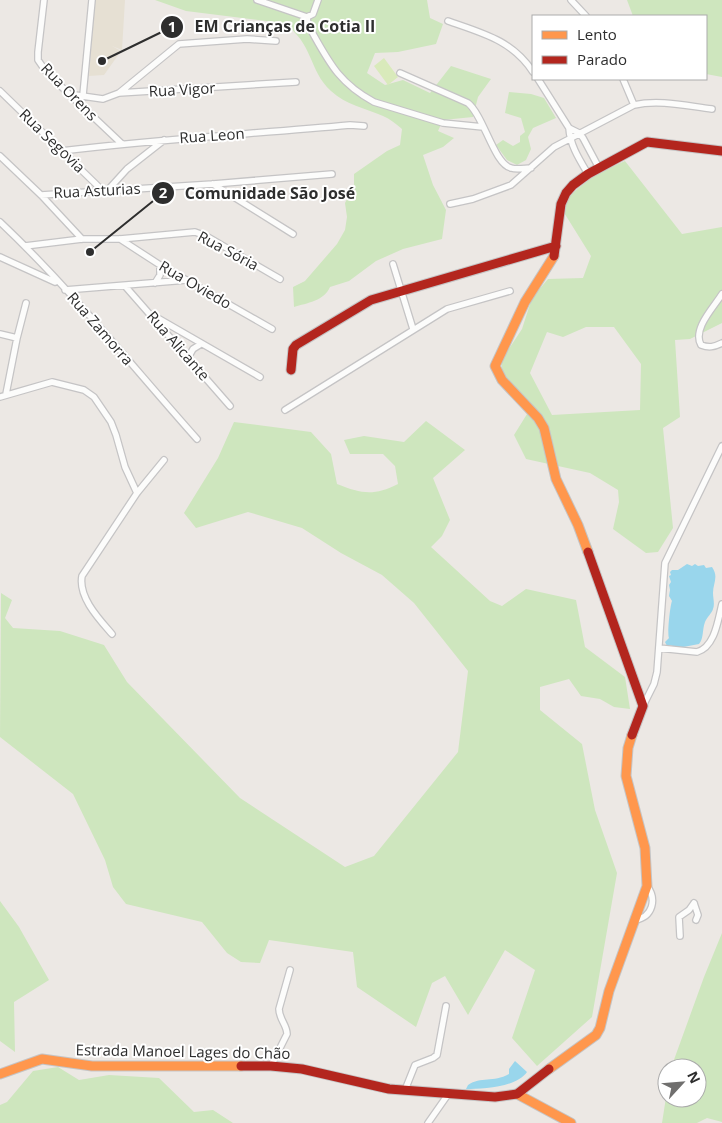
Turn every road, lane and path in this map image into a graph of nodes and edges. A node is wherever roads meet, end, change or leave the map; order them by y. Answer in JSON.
{"nodes":[{"id":1,"x":44,"y":0,"type":"edge"},
{"id":2,"x":92,"y":0,"type":"edge"},
{"id":3,"x":257,"y":0,"type":"edge"},
{"id":4,"x":318,"y":0,"type":"edge"},
{"id":5,"x":571,"y":0,"type":"edge"},
{"id":6,"x":585,"y":15,"type":"edge"},
{"id":7,"x":307,"y":17,"type":"junction"},
{"id":8,"x":448,"y":22,"type":"dead end"},
{"id":9,"x":276,"y":41,"type":"dead end"},
{"id":10,"x":532,"y":71,"type":"edge"},
{"id":11,"x":400,"y":73,"type":"dead end"},
{"id":12,"x":539,"y":80,"type":"edge"},
{"id":13,"x":623,"y":80,"type":"edge"},
{"id":14,"x":296,"y":82,"type":"dead end"},
{"id":15,"x":0,"y":91,"type":"edge"},
{"id":16,"x":119,"y":93,"type":"junction"},
{"id":17,"x":68,"y":94,"type":"junction"},
{"id":18,"x":83,"y":95,"type":"junction"},
{"id":19,"x":634,"y":105,"type":"junction"},
{"id":20,"x":712,"y":109,"type":"dead end"},
{"id":21,"x":364,"y":126,"type":"dead end"},
{"id":22,"x":483,"y":127,"type":"junction"},
{"id":23,"x":569,"y":128,"type":"junction"},
{"id":24,"x":579,"y":133,"type":"junction"},
{"id":25,"x":570,"y":138,"type":"junction"},
{"id":26,"x":164,"y":140,"type":"junction"},
{"id":27,"x":122,"y":144,"type":"junction"},
{"id":28,"x":62,"y":151,"type":"junction"},
{"id":29,"x":722,"y":151,"type":"edge"},
{"id":30,"x":0,"y":156,"type":"edge"},
{"id":31,"x":531,"y":168,"type":"junction"},
{"id":32,"x":598,"y":168,"type":"junction"},
{"id":33,"x":332,"y":174,"type":"dead end"},
{"id":34,"x":588,"y":174,"type":"junction"},
{"id":35,"x":212,"y":184,"type":"junction"},
{"id":36,"x":105,"y":191,"type":"junction"},
{"id":37,"x":41,"y":195,"type":"junction"},
{"id":38,"x":450,"y":204,"type":"dead end"},
{"id":39,"x":0,"y":222,"type":"edge"},
{"id":40,"x":293,"y":234,"type":"dead end"},
{"id":41,"x":120,"y":238,"type":"junction"},
{"id":42,"x":82,"y":239,"type":"junction"},
{"id":43,"x":25,"y":246,"type":"junction"},
{"id":44,"x":556,"y":246,"type":"junction"},
{"id":45,"x":0,"y":257,"type":"edge"},
{"id":46,"x":393,"y":264,"type":"dead end"},
{"id":47,"x":160,"y":265,"type":"junction"},
{"id":48,"x":280,"y":279,"type":"dead end"},
{"id":49,"x":187,"y":280,"type":"junction"},
{"id":50,"x":59,"y":283,"type":"junction"},
{"id":51,"x":155,"y":283,"type":"junction"},
{"id":52,"x":125,"y":286,"type":"junction"},
{"id":53,"x":65,"y":290,"type":"junction"},
{"id":54,"x":510,"y":290,"type":"dead end"},
{"id":55,"x":402,"y":292,"type":"junction"},
{"id":56,"x":722,"y":294,"type":"edge"},
{"id":57,"x":26,"y":303,"type":"dead end"},
{"id":58,"x":150,"y":314,"type":"junction"},
{"id":59,"x":272,"y":329,"type":"dead end"},
{"id":60,"x":413,"y":329,"type":"junction"},
{"id":61,"x":0,"y":334,"type":"edge"},
{"id":62,"x":16,"y":338,"type":"junction"},
{"id":63,"x":722,"y":343,"type":"edge"},
{"id":64,"x":201,"y":344,"type":"junction"},
{"id":65,"x":188,"y":358,"type":"junction"},
{"id":66,"x":291,"y":370,"type":"dead end"},
{"id":67,"x":260,"y":377,"type":"dead end"},
{"id":68,"x":3,"y":395,"type":"edge"},
{"id":69,"x":230,"y":406,"type":"dead end"},
{"id":70,"x":285,"y":410,"type":"dead end"},
{"id":71,"x":196,"y":439,"type":"dead end"},
{"id":72,"x":722,"y":446,"type":"edge"},
{"id":73,"x":164,"y":460,"type":"dead end"},
{"id":74,"x":137,"y":493,"type":"junction"},
{"id":75,"x":722,"y":604,"type":"edge"},
{"id":76,"x":112,"y":634,"type":"dead end"},
{"id":77,"x":659,"y":648,"type":"junction"},
{"id":78,"x":643,"y":706,"type":"junction"},
{"id":79,"x":696,"y":920,"type":"dead end"},
{"id":80,"x":680,"y":936,"type":"dead end"},
{"id":81,"x":290,"y":970,"type":"dead end"},
{"id":82,"x":446,"y":1006,"type":"dead end"},
{"id":83,"x":271,"y":1066,"type":"junction"},
{"id":84,"x":0,"y":1074,"type":"edge"},
{"id":85,"x":405,"y":1090,"type":"junction"},
{"id":86,"x":449,"y":1093,"type":"junction"},
{"id":87,"x":517,"y":1094,"type":"junction"},
{"id":88,"x":566,"y":1122,"type":"edge"},
{"id":89,"x":428,"y":1123,"type":"edge"}],
"edges":[{"from":1,"to":17,"type":"street","name":"Rua Orens"},
{"from":2,"to":18,"type":"street"},
{"from":3,"to":7,"type":"street"},
{"from":4,"to":7,"type":"street"},
{"from":5,"to":6,"type":"street"},
{"from":7,"to":22,"type":"street"},
{"from":8,"to":10,"type":"street"},
{"from":9,"to":16,"type":"street"},
{"from":11,"to":22,"type":"street"},
{"from":12,"to":23,"type":"street"},
{"from":13,"to":19,"type":"street"},
{"from":14,"to":16,"type":"street","name":"Rua Vigor"},
{"from":15,"to":28,"type":"street","name":"Rua Segovia"},
{"from":16,"to":18,"type":"street","name":"Rua Vigor"},
{"from":17,"to":18,"type":"street","name":"Rua Vigor"},
{"from":17,"to":27,"type":"street","name":"Rua Orens"},
{"from":19,"to":20,"type":"street"},
{"from":19,"to":24,"type":"street"},
{"from":21,"to":26,"type":"street","name":"Rua Leon"},
{"from":22,"to":31,"type":"street"},
{"from":23,"to":24,"type":"street"},
{"from":23,"to":25,"type":"street"},
{"from":24,"to":25,"type":"street"},
{"from":24,"to":32,"type":"street"},
{"from":25,"to":31,"type":"street"},
{"from":25,"to":34,"type":"street"},
{"from":26,"to":27,"type":"street","name":"Rua Leon"},
{"from":26,"to":36,"type":"street"},
{"from":27,"to":28,"type":"street","name":"Rua Leon"},
{"from":28,"to":36,"type":"street","name":"Rua Segovia"},
{"from":29,"to":32,"type":"street"},
{"from":30,"to":37,"type":"street"},
{"from":31,"to":38,"type":"street"},
{"from":32,"to":34,"type":"street"},
{"from":33,"to":35,"type":"street","name":"Rua Asturias"},
{"from":34,"to":44,"type":"street"},
{"from":35,"to":36,"type":"street","name":"Rua Asturias"},
{"from":35,"to":40,"type":"street"},
{"from":36,"to":37,"type":"street","name":"Rua Asturias"},
{"from":37,"to":42,"type":"street"},
{"from":39,"to":43,"type":"street","name":"Rua Zamorra"},
{"from":41,"to":42,"type":"street","name":"Rua Sória"},
{"from":41,"to":47,"type":"street","name":"Rua Oviedo"},
{"from":41,"to":48,"type":"street","name":"Rua Sória"},
{"from":42,"to":43,"type":"street","name":"Rua Sória"},
{"from":43,"to":50,"type":"street","name":"Rua Zamorra"},
{"from":44,"to":55,"type":"street"},
{"from":44,"to":78,"type":"street"},
{"from":45,"to":50,"type":"street"},
{"from":46,"to":55,"type":"street"},
{"from":47,"to":49,"type":"street","name":"Rua Oviedo"},
{"from":47,"to":51,"type":"street"},
{"from":49,"to":51,"type":"street"},
{"from":49,"to":59,"type":"street","name":"Rua Oviedo"},
{"from":50,"to":53,"type":"street","name":"Rua Zamorra"},
{"from":51,"to":52,"type":"street"},
{"from":52,"to":53,"type":"street"},
{"from":52,"to":58,"type":"street","name":"Rua Alicante"},
{"from":53,"to":71,"type":"street","name":"Rua Zamorra"},
{"from":54,"to":60,"type":"street"},
{"from":55,"to":60,"type":"street"},
{"from":55,"to":66,"type":"street"},
{"from":56,"to":63,"type":"street"},
{"from":57,"to":62,"type":"street"},
{"from":58,"to":64,"type":"street"},
{"from":58,"to":65,"type":"street","name":"Rua Alicante"},
{"from":60,"to":70,"type":"street"},
{"from":61,"to":62,"type":"street"},
{"from":62,"to":68,"type":"street"},
{"from":64,"to":65,"type":"street"},
{"from":64,"to":67,"type":"street"},
{"from":65,"to":69,"type":"street","name":"Rua Alicante"},
{"from":68,"to":74,"type":"street"},
{"from":72,"to":77,"type":"street"},
{"from":73,"to":74,"type":"street"},
{"from":74,"to":76,"type":"street"},
{"from":75,"to":77,"type":"street"},
{"from":77,"to":78,"type":"street"},
{"from":78,"to":87,"type":"street"},
{"from":79,"to":80,"type":"street"},
{"from":81,"to":83,"type":"street"},
{"from":82,"to":85,"type":"street"},
{"from":83,"to":84,"type":"street","name":"Estrada Manoel Lages do Chão"},
{"from":83,"to":85,"type":"street","name":"Estrada Manoel Lages do Chão"},
{"from":85,"to":86,"type":"street","name":"Estrada Manoel Lages do Chão"},
{"from":86,"to":87,"type":"street","name":"Estrada Manoel Lages do Chão"},
{"from":86,"to":89,"type":"street"},
{"from":87,"to":88,"type":"street"}]}
